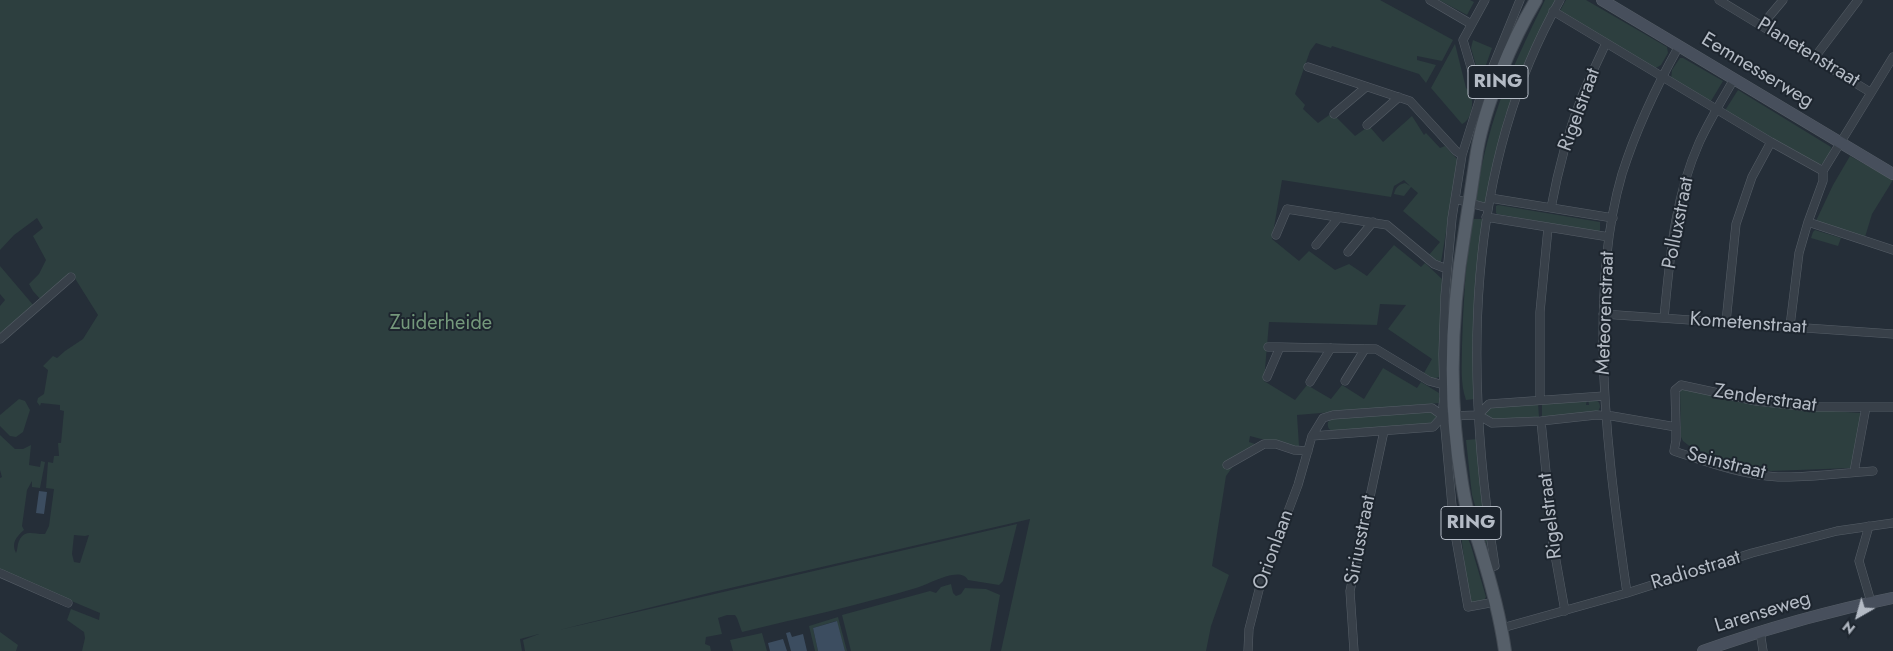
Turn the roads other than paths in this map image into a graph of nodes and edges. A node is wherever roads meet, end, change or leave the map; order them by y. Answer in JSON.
{"nodes":[{"id":1,"x":1430,"y":0,"type":"edge"},
{"id":2,"x":1474,"y":0,"type":"edge"},
{"id":3,"x":1520,"y":0,"type":"edge"},
{"id":4,"x":1531,"y":0,"type":"edge"},
{"id":5,"x":1536,"y":0,"type":"edge"},
{"id":6,"x":1560,"y":0,"type":"edge"},
{"id":7,"x":1602,"y":0,"type":"edge"},
{"id":8,"x":1719,"y":0,"type":"edge"},
{"id":9,"x":1783,"y":0,"type":"edge"},
{"id":10,"x":1858,"y":0,"type":"edge"},
{"id":11,"x":1483,"y":2,"type":"edge"},
{"id":12,"x":1553,"y":11,"type":"junction"},
{"id":13,"x":1527,"y":15,"type":"junction"},
{"id":14,"x":1471,"y":24,"type":"junction"},
{"id":15,"x":1762,"y":25,"type":"junction"},
{"id":16,"x":1606,"y":44,"type":"junction"},
{"id":17,"x":1679,"y":46,"type":"junction"},
{"id":18,"x":1815,"y":57,"type":"junction"},
{"id":19,"x":1893,"y":57,"type":"edge"},
{"id":20,"x":1308,"y":68,"type":"dead end"},
{"id":21,"x":1662,"y":76,"type":"junction"},
{"id":22,"x":1734,"y":79,"type":"junction"},
{"id":23,"x":1366,"y":87,"type":"junction"},
{"id":24,"x":1870,"y":92,"type":"junction"},
{"id":25,"x":1398,"y":97,"type":"junction"},
{"id":26,"x":1480,"y":98,"type":"junction"},
{"id":27,"x":1717,"y":110,"type":"junction"},
{"id":28,"x":1334,"y":114,"type":"dead end"},
{"id":29,"x":1367,"y":126,"type":"dead end"},
{"id":30,"x":1771,"y":142,"type":"junction"},
{"id":31,"x":1840,"y":142,"type":"junction"},
{"id":32,"x":1462,"y":155,"type":"junction"},
{"id":33,"x":1822,"y":171,"type":"junction"},
{"id":34,"x":1893,"y":174,"type":"edge"},
{"id":35,"x":1490,"y":198,"type":"junction"},
{"id":36,"x":1462,"y":200,"type":"junction"},
{"id":37,"x":1488,"y":208,"type":"junction"},
{"id":38,"x":1551,"y":208,"type":"junction"},
{"id":39,"x":1339,"y":217,"type":"junction"},
{"id":40,"x":1486,"y":217,"type":"junction"},
{"id":41,"x":1613,"y":218,"type":"junction"},
{"id":42,"x":1373,"y":222,"type":"junction"},
{"id":43,"x":1808,"y":222,"type":"junction"},
{"id":44,"x":1548,"y":228,"type":"junction"},
{"id":45,"x":1276,"y":235,"type":"dead end"},
{"id":46,"x":1610,"y":237,"type":"junction"},
{"id":47,"x":1316,"y":245,"type":"dead end"},
{"id":48,"x":1893,"y":250,"type":"edge"},
{"id":49,"x":1348,"y":252,"type":"dead end"},
{"id":50,"x":1447,"y":269,"type":"junction"},
{"id":51,"x":71,"y":277,"type":"dead end"},
{"id":52,"x":1603,"y":314,"type":"junction"},
{"id":53,"x":1664,"y":318,"type":"junction"},
{"id":54,"x":1726,"y":322,"type":"junction"},
{"id":55,"x":1790,"y":326,"type":"junction"},
{"id":56,"x":1893,"y":334,"type":"edge"},
{"id":57,"x":0,"y":339,"type":"edge"},
{"id":58,"x":1268,"y":347,"type":"dead end"},
{"id":59,"x":1280,"y":347,"type":"junction"},
{"id":60,"x":1331,"y":348,"type":"junction"},
{"id":61,"x":1365,"y":348,"type":"junction"},
{"id":62,"x":1267,"y":377,"type":"dead end"},
{"id":63,"x":1345,"y":381,"type":"dead end"},
{"id":64,"x":1310,"y":382,"type":"dead end"},
{"id":65,"x":1444,"y":384,"type":"junction"},
{"id":66,"x":1604,"y":396,"type":"junction"},
{"id":67,"x":1540,"y":400,"type":"junction"},
{"id":68,"x":1866,"y":407,"type":"junction"},
{"id":69,"x":1893,"y":407,"type":"edge"},
{"id":70,"x":1478,"y":415,"type":"junction"},
{"id":71,"x":1450,"y":416,"type":"junction"},
{"id":72,"x":1606,"y":416,"type":"junction"},
{"id":73,"x":1541,"y":421,"type":"junction"},
{"id":74,"x":1676,"y":426,"type":"junction"},
{"id":75,"x":1384,"y":431,"type":"junction"},
{"id":76,"x":1312,"y":436,"type":"junction"},
{"id":77,"x":1308,"y":451,"type":"junction"},
{"id":78,"x":1227,"y":465,"type":"dead end"},
{"id":79,"x":1873,"y":471,"type":"dead end"},
{"id":80,"x":1854,"y":472,"type":"junction"},
{"id":81,"x":1893,"y":523,"type":"edge"},
{"id":82,"x":1869,"y":526,"type":"junction"},
{"id":83,"x":1486,"y":569,"type":"junction"},
{"id":84,"x":0,"y":573,"type":"edge"},
{"id":85,"x":1627,"y":593,"type":"junction"},
{"id":86,"x":1893,"y":598,"type":"edge"},
{"id":87,"x":1495,"y":602,"type":"junction"},
{"id":88,"x":1871,"y":602,"type":"junction"},
{"id":89,"x":68,"y":604,"type":"dead end"},
{"id":90,"x":1565,"y":611,"type":"junction"},
{"id":91,"x":1502,"y":628,"type":"junction"},
{"id":92,"x":1760,"y":631,"type":"junction"},
{"id":93,"x":1248,"y":651,"type":"edge"},
{"id":94,"x":1354,"y":651,"type":"edge"},
{"id":95,"x":1505,"y":651,"type":"edge"},
{"id":96,"x":1703,"y":651,"type":"edge"},
{"id":97,"x":1763,"y":651,"type":"edge"}],
"edges":[{"from":1,"to":14,"type":"street"},
{"from":2,"to":11,"type":"street"},
{"from":3,"to":26,"type":"street"},
{"from":4,"to":13,"type":"main road","number":"RING"},
{"from":5,"to":13,"type":"main road","number":"RING"},
{"from":6,"to":12,"type":"street"},
{"from":7,"to":17,"type":"street","name":"Eemnesserweg"},
{"from":8,"to":15,"type":"street","name":"Planetenstraat"},
{"from":9,"to":15,"type":"street"},
{"from":10,"to":18,"type":"street"},
{"from":11,"to":14,"type":"street"},
{"from":12,"to":16,"type":"street"},
{"from":12,"to":35,"type":"street"},
{"from":13,"to":36,"type":"main road","number":"RING"},
{"from":14,"to":26,"type":"street"},
{"from":15,"to":18,"type":"street","name":"Planetenstraat"},
{"from":16,"to":21,"type":"street"},
{"from":16,"to":38,"type":"street","name":"Rigelstraat"},
{"from":17,"to":21,"type":"street","name":"Meteorenstraat"},
{"from":17,"to":22,"type":"street","name":"Eemnesserweg"},
{"from":18,"to":24,"type":"street","name":"Planetenstraat"},
{"from":19,"to":24,"type":"street"},
{"from":20,"to":23,"type":"street"},
{"from":21,"to":27,"type":"street"},
{"from":21,"to":41,"type":"street","name":"Meteorenstraat"},
{"from":22,"to":27,"type":"street","name":"Polluxstraat"},
{"from":22,"to":31,"type":"street","name":"Eemnesserweg"},
{"from":23,"to":25,"type":"street"},
{"from":23,"to":28,"type":"street"},
{"from":24,"to":31,"type":"street"},
{"from":25,"to":29,"type":"street"},
{"from":25,"to":32,"type":"street"},
{"from":26,"to":32,"type":"street"},
{"from":27,"to":30,"type":"street"},
{"from":27,"to":53,"type":"street","name":"Polluxstraat"},
{"from":30,"to":33,"type":"street"},
{"from":30,"to":54,"type":"street"},
{"from":31,"to":33,"type":"street"},
{"from":31,"to":34,"type":"street","name":"Eemnesserweg"},
{"from":32,"to":36,"type":"street"},
{"from":33,"to":43,"type":"street"},
{"from":35,"to":37,"type":"street"},
{"from":35,"to":38,"type":"street"},
{"from":36,"to":37,"type":"street"},
{"from":36,"to":50,"type":"street"},
{"from":36,"to":71,"type":"main road","number":"RING"},
{"from":37,"to":40,"type":"street"},
{"from":38,"to":41,"type":"street"},
{"from":39,"to":42,"type":"street"},
{"from":39,"to":45,"type":"street"},
{"from":39,"to":47,"type":"street"},
{"from":40,"to":44,"type":"street"},
{"from":40,"to":70,"type":"street"},
{"from":41,"to":46,"type":"street","name":"Meteorenstraat"},
{"from":42,"to":49,"type":"street"},
{"from":42,"to":50,"type":"street"},
{"from":43,"to":48,"type":"street"},
{"from":43,"to":55,"type":"street"},
{"from":44,"to":46,"type":"street"},
{"from":44,"to":67,"type":"street"},
{"from":46,"to":52,"type":"street","name":"Meteorenstraat"},
{"from":50,"to":65,"type":"street"},
{"from":51,"to":57,"type":"street"},
{"from":52,"to":53,"type":"street","name":"Kometenstraat"},
{"from":52,"to":66,"type":"street","name":"Meteorenstraat"},
{"from":53,"to":54,"type":"street","name":"Kometenstraat"},
{"from":54,"to":55,"type":"street","name":"Kometenstraat"},
{"from":55,"to":56,"type":"street","name":"Kometenstraat"},
{"from":58,"to":59,"type":"street"},
{"from":59,"to":60,"type":"street"},
{"from":59,"to":62,"type":"street"},
{"from":60,"to":61,"type":"street"},
{"from":60,"to":64,"type":"street"},
{"from":61,"to":63,"type":"street"},
{"from":61,"to":65,"type":"street"},
{"from":65,"to":71,"type":"street"},
{"from":66,"to":67,"type":"street","name":"Orionlaan"},
{"from":66,"to":72,"type":"street","name":"Meteorenstraat"},
{"from":67,"to":70,"type":"street","name":"Orionlaan"},
{"from":68,"to":69,"type":"street","name":"Zenderstraat"},
{"from":68,"to":74,"type":"street","name":"Zenderstraat"},
{"from":68,"to":80,"type":"street"},
{"from":70,"to":71,"type":"street","name":"Orionlaan"},
{"from":70,"to":73,"type":"street","name":"Orionlaan"},
{"from":70,"to":83,"type":"street"},
{"from":71,"to":75,"type":"street","name":"Orionlaan"},
{"from":71,"to":76,"type":"street","name":"Orionlaan"},
{"from":71,"to":83,"type":"main road","number":"RING"},
{"from":71,"to":87,"type":"street"},
{"from":72,"to":73,"type":"street","name":"Orionlaan"},
{"from":72,"to":74,"type":"street","name":"Seinstraat"},
{"from":72,"to":85,"type":"street","name":"Meteorenstraat"},
{"from":73,"to":90,"type":"street","name":"Rigelstraat"},
{"from":74,"to":80,"type":"street","name":"Seinstraat"},
{"from":75,"to":76,"type":"street","name":"Orionlaan"},
{"from":75,"to":94,"type":"street","name":"Siriusstraat"},
{"from":76,"to":77,"type":"street","name":"Orionlaan"},
{"from":77,"to":78,"type":"street"},
{"from":77,"to":93,"type":"street","name":"Orionlaan"},
{"from":79,"to":80,"type":"street","name":"Seinstraat"},
{"from":81,"to":82,"type":"street","name":"Radiostraat"},
{"from":82,"to":85,"type":"street","name":"Radiostraat"},
{"from":82,"to":88,"type":"street"},
{"from":83,"to":87,"type":"main road","number":"RING"},
{"from":84,"to":89,"type":"street"},
{"from":85,"to":90,"type":"street","name":"Radiostraat"},
{"from":86,"to":88,"type":"street","name":"Larenseweg"},
{"from":87,"to":91,"type":"main road","number":"RING"},
{"from":88,"to":92,"type":"street","name":"Larenseweg"},
{"from":90,"to":91,"type":"street","name":"Radiostraat"},
{"from":91,"to":95,"type":"main road","number":"RING"},
{"from":92,"to":96,"type":"street","name":"Larenseweg"},
{"from":92,"to":97,"type":"street"}]}
